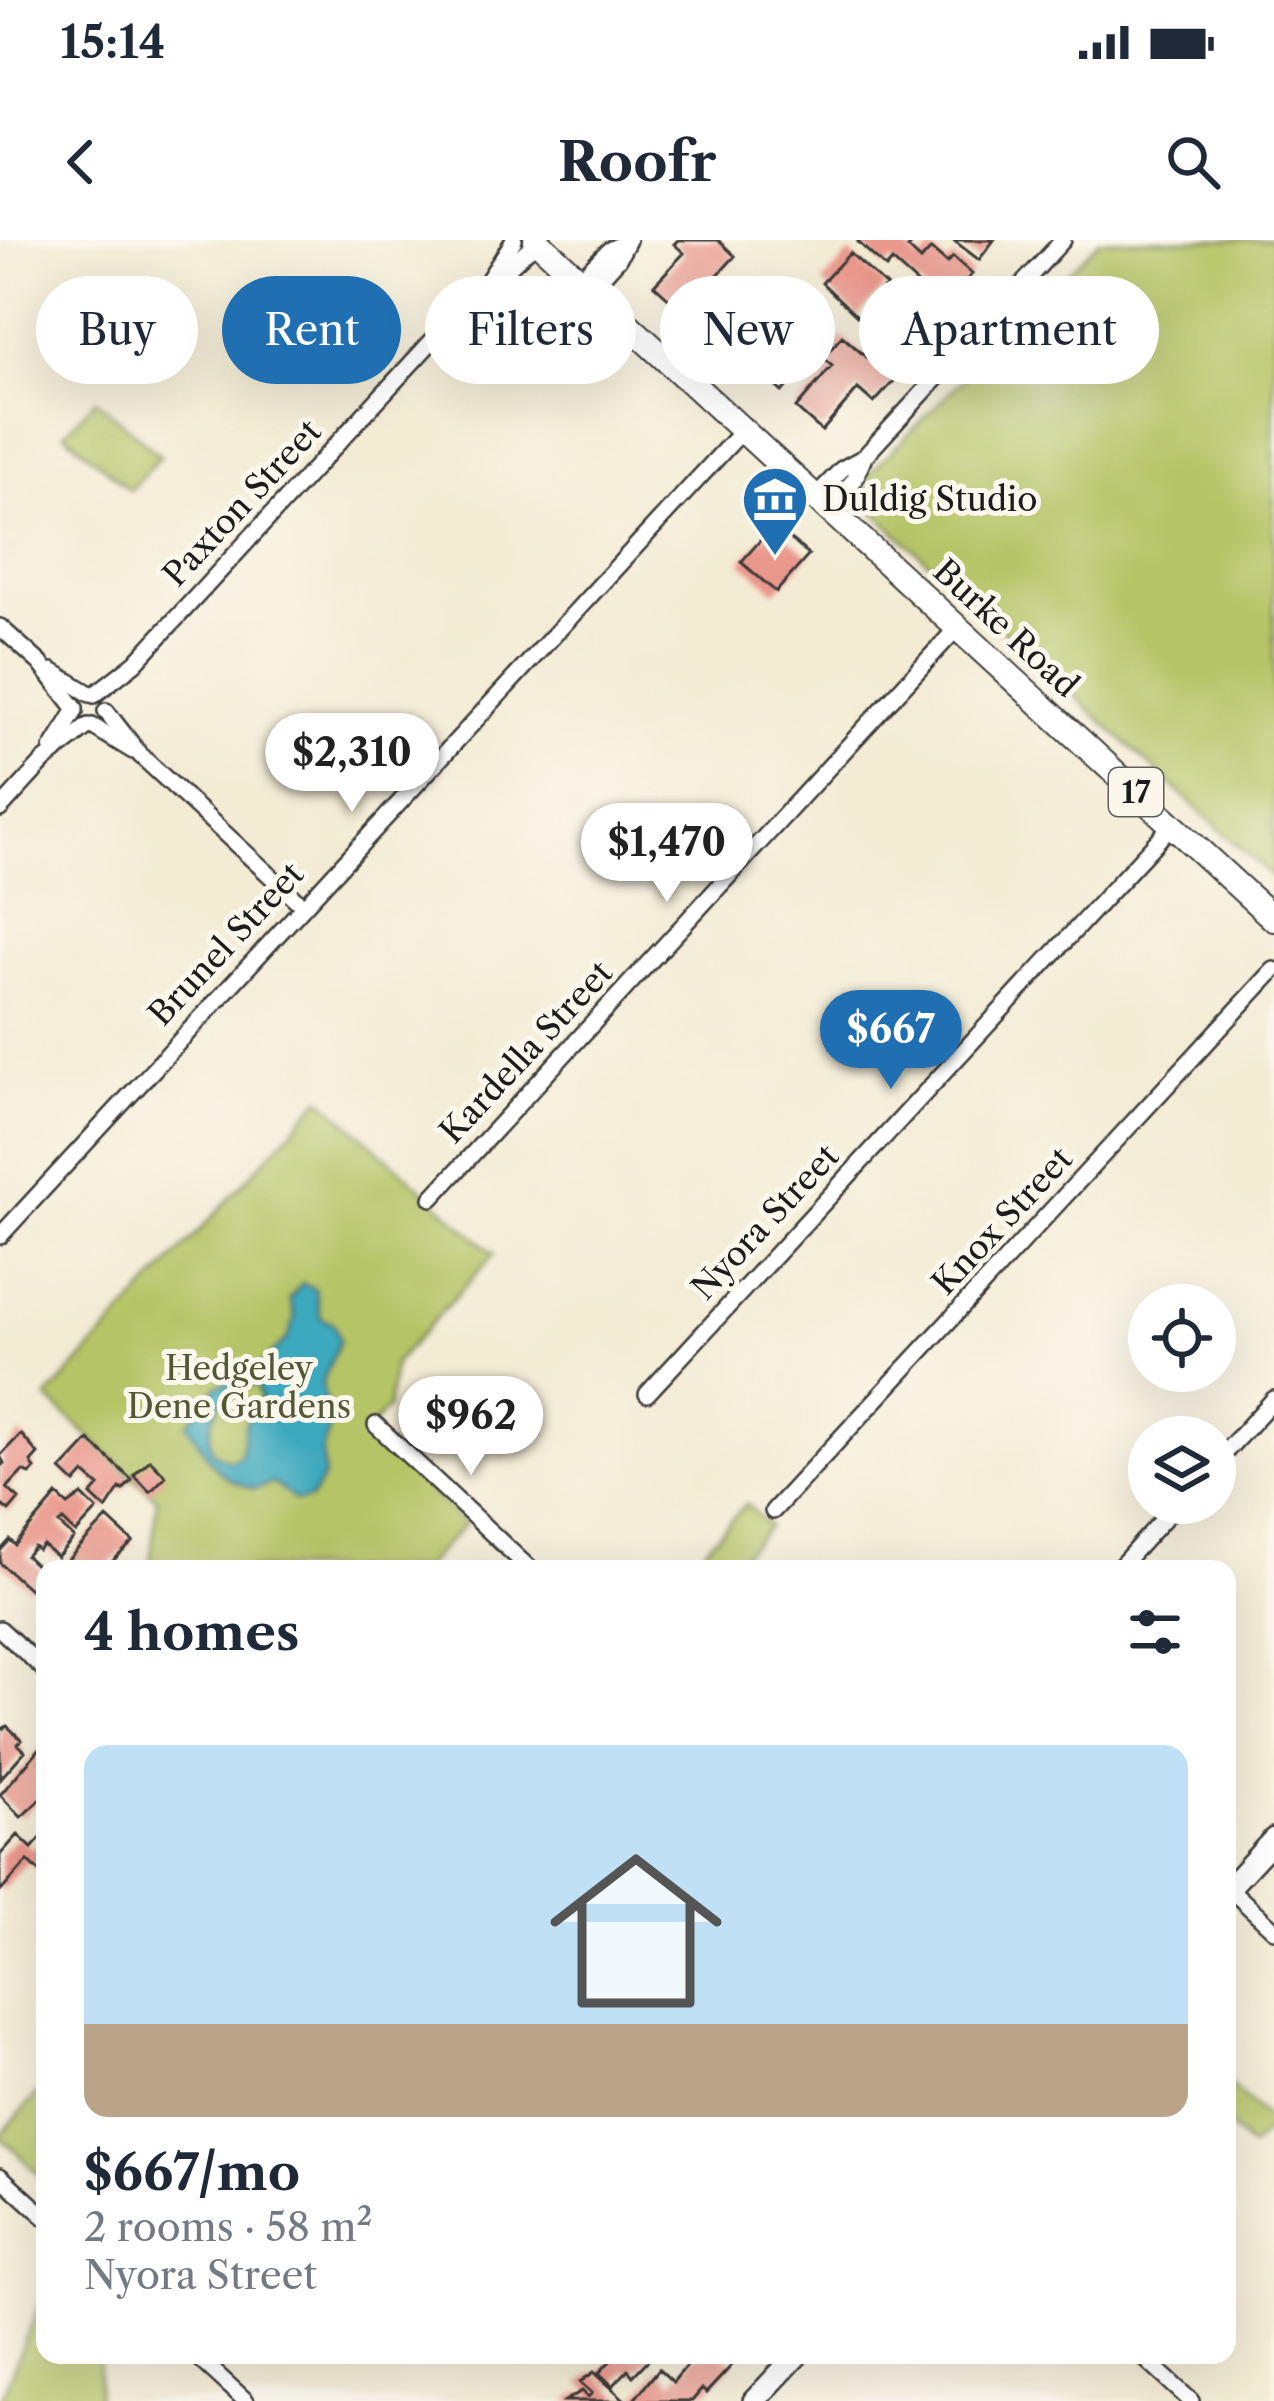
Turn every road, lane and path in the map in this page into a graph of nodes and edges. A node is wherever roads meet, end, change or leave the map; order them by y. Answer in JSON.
{"nodes":[{"id":1,"x":514,"y":240,"type":"edge"},
{"id":2,"x":536,"y":240,"type":"edge"},
{"id":3,"x":1063,"y":240,"type":"edge"},
{"id":4,"x":627,"y":241,"type":"edge"},
{"id":5,"x":491,"y":276,"type":"edge"},
{"id":6,"x":495,"y":276,"type":"edge"},
{"id":7,"x":574,"y":276,"type":"edge"},
{"id":8,"x":590,"y":276,"type":"edge"},
{"id":9,"x":636,"y":333,"type":"edge"},
{"id":10,"x":425,"y":348,"type":"edge"},
{"id":11,"x":742,"y":431,"type":"junction"},
{"id":12,"x":821,"y":504,"type":"junction"},
{"id":13,"x":0,"y":627,"type":"edge"},
{"id":14,"x":957,"y":628,"type":"junction"},
{"id":15,"x":40,"y":663,"type":"junction"},
{"id":16,"x":135,"y":663,"type":"junction"},
{"id":17,"x":92,"y":695,"type":"junction"},
{"id":18,"x":75,"y":710,"type":"junction"},
{"id":19,"x":106,"y":710,"type":"junction"},
{"id":20,"x":90,"y":726,"type":"junction"},
{"id":21,"x":141,"y":756,"type":"junction"},
{"id":22,"x":44,"y":761,"type":"junction"},
{"id":23,"x":0,"y":809,"type":"edge"},
{"id":24,"x":1172,"y":825,"type":"junction"},
{"id":25,"x":303,"y":906,"type":"junction"},
{"id":26,"x":1274,"y":919,"type":"edge"},
{"id":27,"x":1274,"y":970,"type":"edge"},
{"id":28,"x":432,"y":1198,"type":"dead end"},
{"id":29,"x":0,"y":1236,"type":"edge"},
{"id":30,"x":647,"y":1394,"type":"dead end"},
{"id":31,"x":1274,"y":1399,"type":"edge"},
{"id":32,"x":376,"y":1425,"type":"dead end"},
{"id":33,"x":1236,"y":1440,"type":"edge"},
{"id":34,"x":773,"y":1511,"type":"dead end"},
{"id":35,"x":1159,"y":1524,"type":"edge"},
{"id":36,"x":520,"y":1560,"type":"edge"},
{"id":37,"x":1126,"y":1560,"type":"edge"},
{"id":38,"x":0,"y":1629,"type":"edge"},
{"id":39,"x":36,"y":1662,"type":"edge"},
{"id":40,"x":1274,"y":1839,"type":"edge"},
{"id":41,"x":1236,"y":1880,"type":"edge"},
{"id":42,"x":1236,"y":1896,"type":"edge"},
{"id":43,"x":1274,"y":1930,"type":"edge"},
{"id":44,"x":0,"y":2176,"type":"edge"},
{"id":45,"x":36,"y":2209,"type":"edge"},
{"id":46,"x":206,"y":2364,"type":"edge"},
{"id":47,"x":787,"y":2364,"type":"edge"},
{"id":48,"x":1151,"y":2364,"type":"edge"},
{"id":49,"x":246,"y":2401,"type":"edge"},
{"id":50,"x":754,"y":2401,"type":"edge"},
{"id":51,"x":1191,"y":2401,"type":"edge"}],
"edges":[{"from":1,"to":5,"type":"street","name":"Paxton Street"},
{"from":2,"to":6,"type":"street","name":"Paxton Street"},
{"from":2,"to":7,"type":"main road","name":"Burke Road","number":"17"},
{"from":3,"to":12,"type":"street"},
{"from":4,"to":8,"type":"street"},
{"from":9,"to":11,"type":"main road","name":"Burke Road","number":"17"},
{"from":10,"to":16,"type":"street","name":"Paxton Street"},
{"from":11,"to":12,"type":"main road","name":"Burke Road","number":"17"},
{"from":11,"to":25,"type":"street","name":"Brunel Street"},
{"from":12,"to":14,"type":"main road","name":"Burke Road","number":"17"},
{"from":13,"to":15,"type":"street"},
{"from":14,"to":24,"type":"main road","name":"Burke Road","number":"17"},
{"from":14,"to":28,"type":"street","name":"Kardella Street"},
{"from":15,"to":17,"type":"street"},
{"from":15,"to":18,"type":"street"},
{"from":16,"to":17,"type":"street","name":"Paxton Street"},
{"from":16,"to":19,"type":"street","name":"Paxton Street"},
{"from":17,"to":18,"type":"street"},
{"from":17,"to":19,"type":"street"},
{"from":18,"to":20,"type":"street"},
{"from":18,"to":22,"type":"street"},
{"from":19,"to":20,"type":"street"},
{"from":19,"to":21,"type":"street"},
{"from":20,"to":21,"type":"street"},
{"from":20,"to":22,"type":"street"},
{"from":21,"to":25,"type":"street"},
{"from":22,"to":23,"type":"street"},
{"from":24,"to":26,"type":"main road","name":"Burke Road","number":"17"},
{"from":24,"to":30,"type":"street","name":"Nyora Street"},
{"from":25,"to":29,"type":"street","name":"Brunel Street"},
{"from":27,"to":34,"type":"street","name":"Knox Street"},
{"from":31,"to":33,"type":"street"},
{"from":32,"to":36,"type":"street"},
{"from":35,"to":37,"type":"street"},
{"from":38,"to":39,"type":"street"},
{"from":40,"to":41,"type":"main road"},
{"from":42,"to":43,"type":"street"},
{"from":44,"to":45,"type":"street"},
{"from":46,"to":49,"type":"street"},
{"from":47,"to":50,"type":"main road"},
{"from":48,"to":51,"type":"street"}]}
